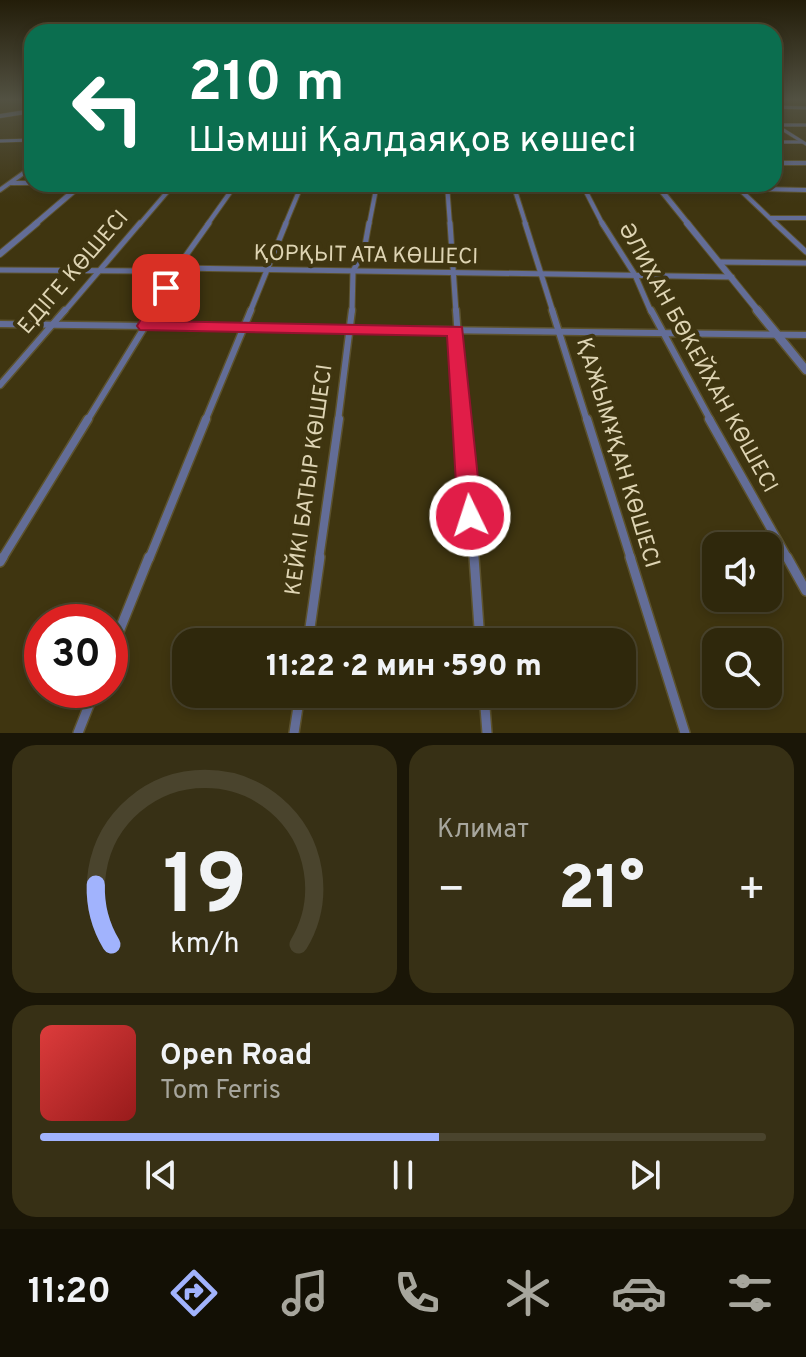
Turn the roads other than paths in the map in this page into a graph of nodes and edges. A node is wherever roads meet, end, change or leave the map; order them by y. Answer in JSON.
{"nodes":[{"id":1,"x":24,"y":141,"type":"edge"},
{"id":2,"x":2,"y":142,"type":"edge"},
{"id":3,"x":782,"y":142,"type":"edge"},
{"id":4,"x":805,"y":143,"type":"edge"},
{"id":5,"x":782,"y":163,"type":"edge"},
{"id":6,"x":806,"y":163,"type":"edge"},
{"id":7,"x":24,"y":173,"type":"edge"},
{"id":8,"x":11,"y":183,"type":"junction"},
{"id":9,"x":24,"y":183,"type":"edge"},
{"id":10,"x":0,"y":190,"type":"edge"},
{"id":11,"x":782,"y":190,"type":"edge"},
{"id":12,"x":806,"y":190,"type":"edge"},
{"id":13,"x":71,"y":192,"type":"edge"},
{"id":14,"x":167,"y":192,"type":"edge"},
{"id":15,"x":230,"y":192,"type":"edge"},
{"id":16,"x":299,"y":192,"type":"edge"},
{"id":17,"x":375,"y":192,"type":"edge"},
{"id":18,"x":447,"y":192,"type":"edge"},
{"id":19,"x":516,"y":192,"type":"edge"},
{"id":20,"x":586,"y":192,"type":"edge"},
{"id":21,"x":662,"y":192,"type":"edge"},
{"id":22,"x":742,"y":192,"type":"edge"},
{"id":23,"x":768,"y":218,"type":"junction"},
{"id":24,"x":806,"y":218,"type":"edge"},
{"id":25,"x":806,"y":252,"type":"edge"},
{"id":26,"x":0,"y":254,"type":"edge"},
{"id":27,"x":719,"y":262,"type":"junction"},
{"id":28,"x":806,"y":263,"type":"edge"},
{"id":29,"x":177,"y":268,"type":"junction"},
{"id":30,"x":0,"y":270,"type":"edge"},
{"id":31,"x":96,"y":271,"type":"junction"},
{"id":32,"x":267,"y":271,"type":"junction"},
{"id":33,"x":353,"y":271,"type":"junction"},
{"id":34,"x":452,"y":272,"type":"junction"},
{"id":35,"x":542,"y":274,"type":"junction"},
{"id":36,"x":635,"y":275,"type":"junction"},
{"id":37,"x":732,"y":277,"type":"junction"},
{"id":38,"x":0,"y":324,"type":"edge"},
{"id":39,"x":50,"y":325,"type":"junction"},
{"id":40,"x":146,"y":326,"type":"junction"},
{"id":41,"x":245,"y":326,"type":"junction"},
{"id":42,"x":351,"y":329,"type":"junction"},
{"id":43,"x":456,"y":331,"type":"junction"},
{"id":44,"x":561,"y":333,"type":"junction"},
{"id":45,"x":661,"y":333,"type":"junction"},
{"id":46,"x":778,"y":335,"type":"junction"},
{"id":47,"x":806,"y":335,"type":"edge"},
{"id":48,"x":806,"y":370,"type":"edge"},
{"id":49,"x":0,"y":385,"type":"edge"},
{"id":50,"x":0,"y":562,"type":"edge"},
{"id":51,"x":806,"y":591,"type":"edge"},
{"id":52,"x":128,"y":610,"type":"edge"},
{"id":53,"x":310,"y":628,"type":"edge"},
{"id":54,"x":479,"y":628,"type":"edge"},
{"id":55,"x":88,"y":708,"type":"edge"},
{"id":56,"x":298,"y":708,"type":"edge"},
{"id":57,"x":485,"y":708,"type":"edge"},
{"id":58,"x":78,"y":733,"type":"edge"},
{"id":59,"x":294,"y":733,"type":"edge"},
{"id":60,"x":487,"y":733,"type":"edge"},
{"id":61,"x":685,"y":733,"type":"edge"}],
"edges":[{"from":1,"to":2,"type":"street"},
{"from":3,"to":4,"type":"street"},
{"from":5,"to":6,"type":"street"},
{"from":7,"to":8,"type":"street"},
{"from":8,"to":9,"type":"street"},
{"from":8,"to":10,"type":"street"},
{"from":11,"to":12,"type":"street"},
{"from":13,"to":26,"type":"street"},
{"from":14,"to":31,"type":"street","name":"ЕДІГЕ КӨШЕСІ"},
{"from":15,"to":29,"type":"street"},
{"from":16,"to":32,"type":"street"},
{"from":17,"to":33,"type":"street","name":"КЕЙКІ БАТЫР КӨШЕСІ"},
{"from":18,"to":34,"type":"street"},
{"from":19,"to":35,"type":"street","name":"ҚАЖЫМҰҚАН КӨШЕСІ"},
{"from":20,"to":36,"type":"street","name":"ӘЛИХАН БӨКЕЙХАН КӨШЕСІ"},
{"from":21,"to":27,"type":"street"},
{"from":22,"to":23,"type":"street"},
{"from":23,"to":24,"type":"street"},
{"from":23,"to":25,"type":"street"},
{"from":27,"to":28,"type":"street"},
{"from":27,"to":37,"type":"street"},
{"from":29,"to":31,"type":"street","name":"ҚОРҚЫТ АТА КӨШЕСІ"},
{"from":29,"to":32,"type":"street","name":"ҚОРҚЫТ АТА КӨШЕСІ"},
{"from":29,"to":40,"type":"street"},
{"from":30,"to":31,"type":"street","name":"ҚОРҚЫТ АТА КӨШЕСІ"},
{"from":31,"to":39,"type":"street","name":"ЕДІГЕ КӨШЕСІ"},
{"from":32,"to":33,"type":"street","name":"ҚОРҚЫТ АТА КӨШЕСІ"},
{"from":32,"to":41,"type":"street"},
{"from":33,"to":34,"type":"street","name":"ҚОРҚЫТ АТА КӨШЕСІ"},
{"from":33,"to":42,"type":"street","name":"КЕЙКІ БАТЫР КӨШЕСІ"},
{"from":34,"to":35,"type":"street","name":"ҚОРҚЫТ АТА КӨШЕСІ"},
{"from":34,"to":43,"type":"street"},
{"from":35,"to":36,"type":"street","name":"ҚОРҚЫТ АТА КӨШЕСІ"},
{"from":35,"to":44,"type":"street","name":"ҚАЖЫМҰҚАН КӨШЕСІ"},
{"from":36,"to":37,"type":"street","name":"ҚОРҚЫТ АТА КӨШЕСІ"},
{"from":36,"to":45,"type":"street","name":"ӘЛИХАН БӨКЕЙХАН КӨШЕСІ"},
{"from":37,"to":46,"type":"street"},
{"from":38,"to":39,"type":"street"},
{"from":39,"to":40,"type":"street"},
{"from":39,"to":49,"type":"street","name":"ЕДІГЕ КӨШЕСІ"},
{"from":40,"to":41,"type":"street"},
{"from":40,"to":50,"type":"street"},
{"from":41,"to":42,"type":"street"},
{"from":41,"to":52,"type":"street"},
{"from":42,"to":43,"type":"street"},
{"from":42,"to":53,"type":"street","name":"КЕЙКІ БАТЫР КӨШЕСІ"},
{"from":43,"to":44,"type":"street"},
{"from":43,"to":54,"type":"street"},
{"from":44,"to":45,"type":"street"},
{"from":44,"to":61,"type":"street","name":"ҚАЖЫМҰҚАН КӨШЕСІ"},
{"from":45,"to":46,"type":"street"},
{"from":45,"to":51,"type":"street","name":"ӘЛИХАН БӨКЕЙХАН КӨШЕСІ"},
{"from":46,"to":47,"type":"street"},
{"from":46,"to":48,"type":"street"},
{"from":55,"to":58,"type":"street"},
{"from":56,"to":59,"type":"street"},
{"from":57,"to":60,"type":"street"}]}
